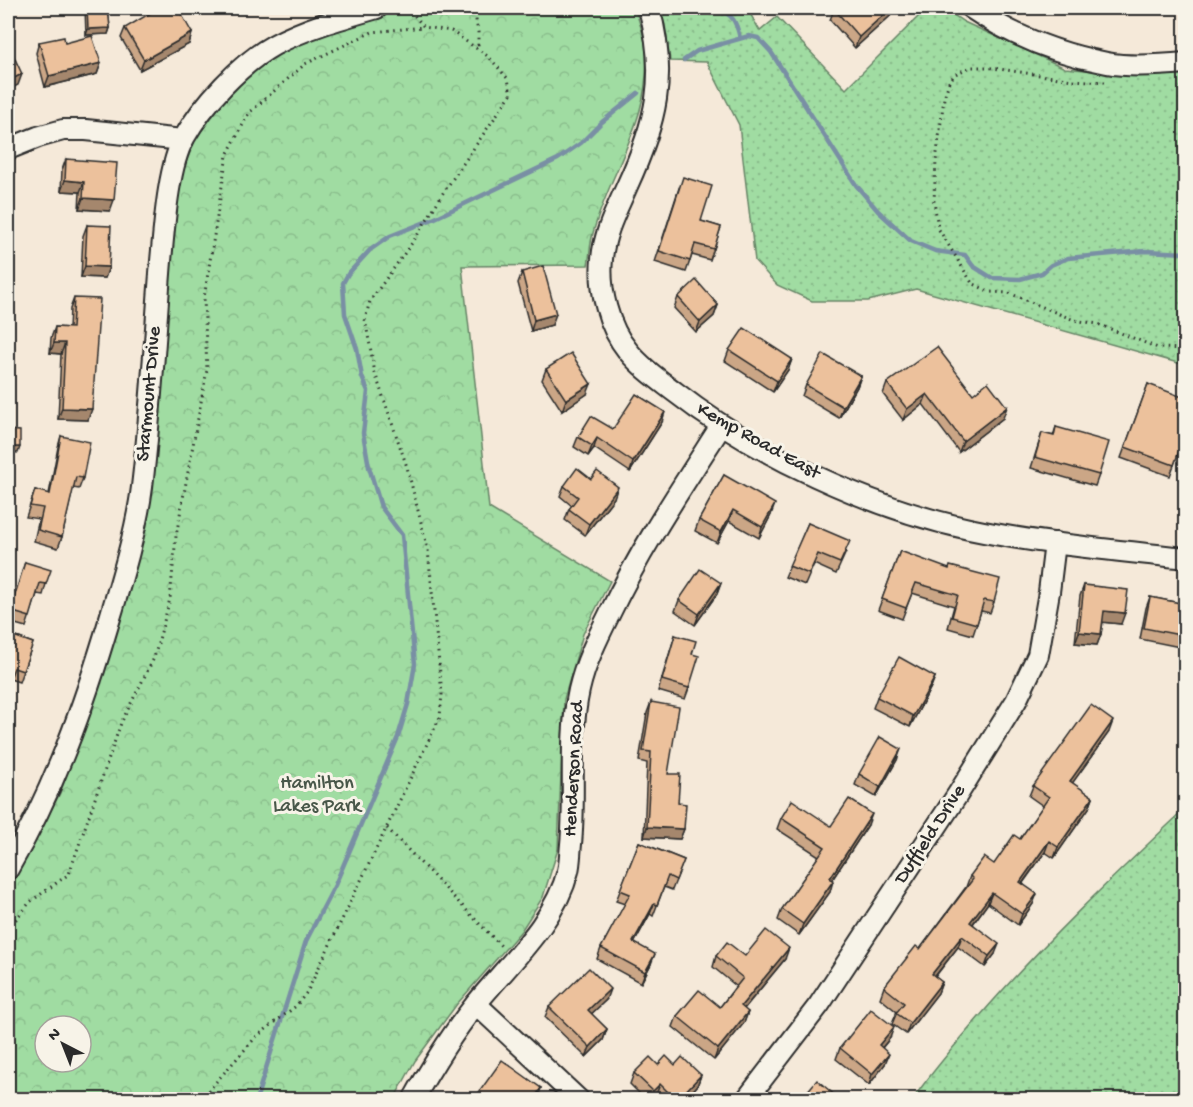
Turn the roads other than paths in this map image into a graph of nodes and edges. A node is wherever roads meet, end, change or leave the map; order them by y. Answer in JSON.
{"nodes":[{"id":1,"x":377,"y":8,"type":"edge"},
{"id":2,"x":649,"y":8,"type":"edge"},
{"id":3,"x":971,"y":8,"type":"edge"},
{"id":4,"x":1185,"y":63,"type":"edge"},
{"id":5,"x":183,"y":140,"type":"junction"},
{"id":6,"x":8,"y":149,"type":"edge"},
{"id":7,"x":721,"y":426,"type":"junction"},
{"id":8,"x":1055,"y":543,"type":"junction"},
{"id":9,"x":1185,"y":558,"type":"edge"},
{"id":10,"x":8,"y":869,"type":"edge"},
{"id":11,"x":476,"y":1004,"type":"junction"},
{"id":12,"x":413,"y":1100,"type":"edge"},
{"id":13,"x":579,"y":1100,"type":"edge"},
{"id":14,"x":746,"y":1100,"type":"edge"}],
"edges":[{"from":1,"to":5,"type":"street","name":"Starmount Drive"},
{"from":2,"to":7,"type":"street","name":"Kemp Road East"},
{"from":3,"to":4,"type":"street"},
{"from":5,"to":6,"type":"street"},
{"from":5,"to":10,"type":"street","name":"Starmount Drive"},
{"from":7,"to":8,"type":"street","name":"Kemp Road East"},
{"from":7,"to":11,"type":"street","name":"Henderson Road"},
{"from":8,"to":9,"type":"street","name":"Kemp Road East"},
{"from":8,"to":14,"type":"street","name":"Duffield Drive"},
{"from":11,"to":12,"type":"street","name":"Henderson Road"},
{"from":11,"to":13,"type":"street"}]}
